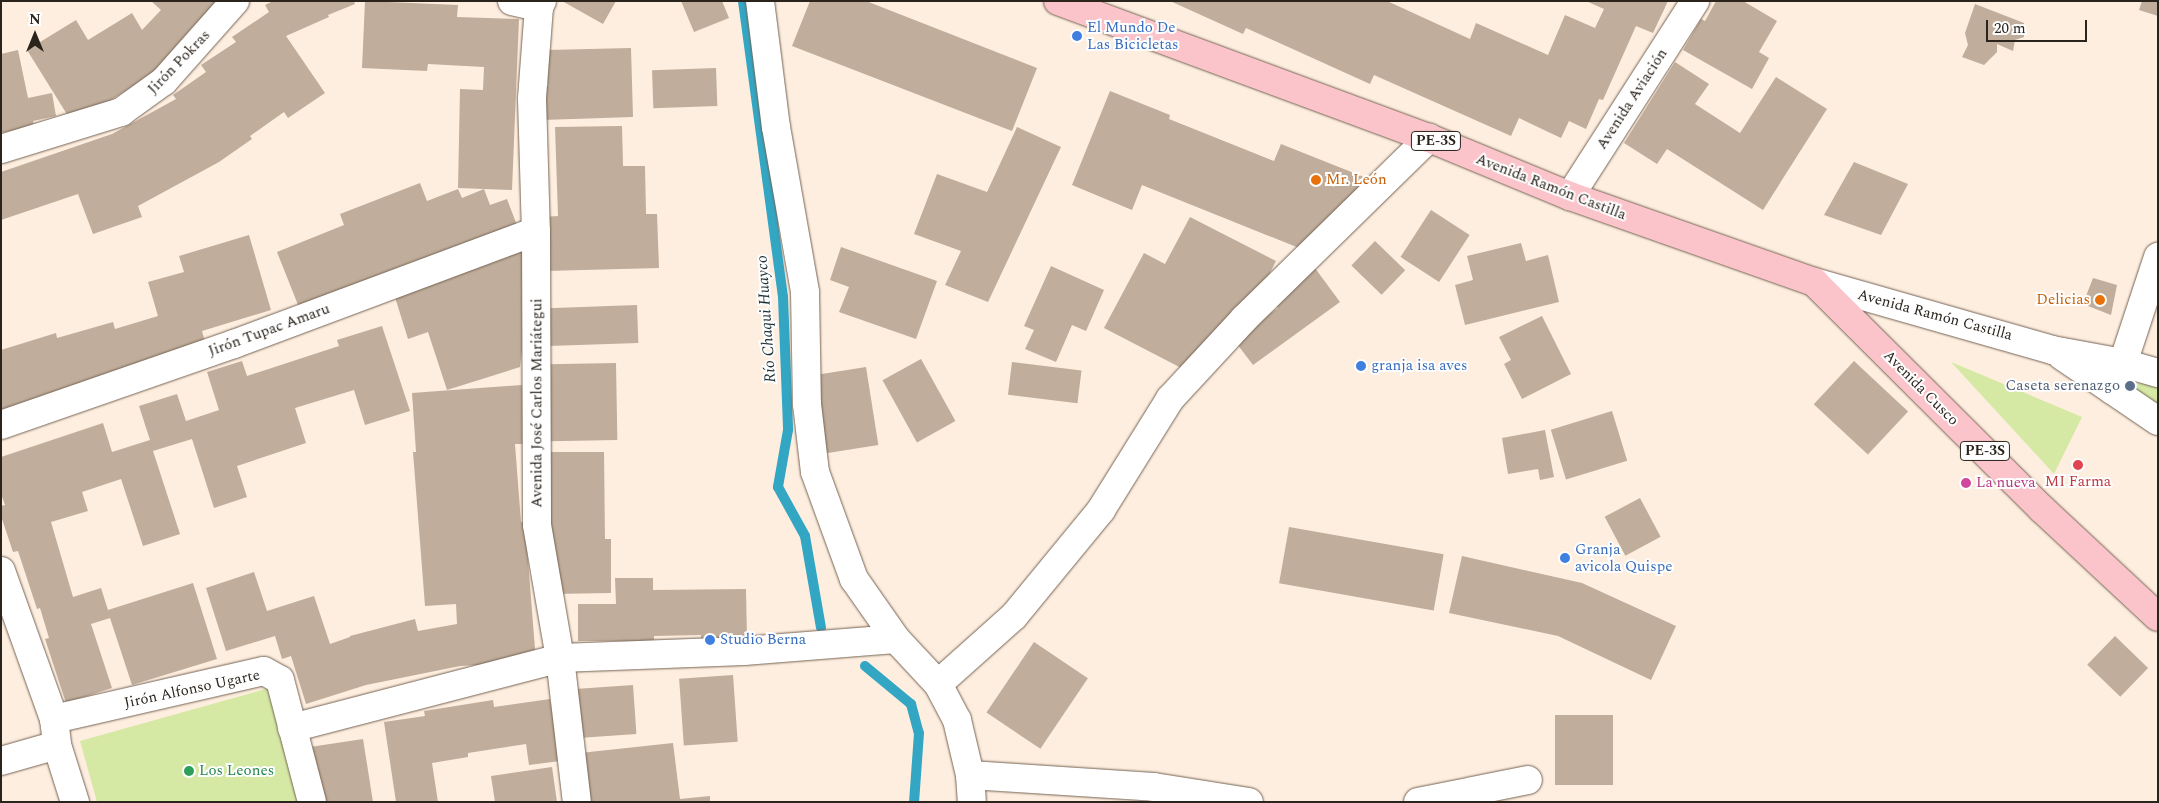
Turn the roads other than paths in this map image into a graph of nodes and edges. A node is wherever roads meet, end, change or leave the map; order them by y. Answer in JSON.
{"nodes":[{"id":1,"x":235,"y":1,"type":"edge"},
{"id":2,"x":512,"y":1,"type":"edge"},
{"id":3,"x":760,"y":1,"type":"edge"},
{"id":4,"x":1058,"y":1,"type":"edge"},
{"id":5,"x":1695,"y":1,"type":"edge"},
{"id":6,"x":541,"y":4,"type":"edge"},
{"id":7,"x":1429,"y":138,"type":"junction"},
{"id":8,"x":1,"y":149,"type":"edge"},
{"id":9,"x":1570,"y":196,"type":"junction"},
{"id":10,"x":536,"y":231,"type":"junction"},
{"id":11,"x":2158,"y":257,"type":"edge"},
{"id":12,"x":1814,"y":282,"type":"junction"},
{"id":13,"x":2052,"y":350,"type":"junction"},
{"id":14,"x":2123,"y":363,"type":"junction"},
{"id":15,"x":2158,"y":373,"type":"edge"},
{"id":16,"x":2112,"y":390,"type":"junction"},
{"id":17,"x":2158,"y":421,"type":"edge"},
{"id":18,"x":1,"y":425,"type":"edge"},
{"id":19,"x":1,"y":571,"type":"edge"},
{"id":20,"x":2158,"y":617,"type":"edge"},
{"id":21,"x":896,"y":638,"type":"junction"},
{"id":22,"x":560,"y":658,"type":"junction"},
{"id":23,"x":938,"y":684,"type":"junction"},
{"id":24,"x":54,"y":719,"type":"junction"},
{"id":25,"x":292,"y":728,"type":"junction"},
{"id":26,"x":57,"y":746,"type":"junction"},
{"id":27,"x":1,"y":760,"type":"edge"},
{"id":28,"x":970,"y":775,"type":"junction"},
{"id":29,"x":1528,"y":780,"type":"dead end"},
{"id":30,"x":75,"y":802,"type":"edge"},
{"id":31,"x":312,"y":802,"type":"edge"},
{"id":32,"x":577,"y":802,"type":"edge"},
{"id":33,"x":972,"y":802,"type":"edge"},
{"id":34,"x":1249,"y":802,"type":"edge"},
{"id":35,"x":1418,"y":802,"type":"edge"}],
"edges":[{"from":1,"to":8,"type":"street","name":"Jirón Pokras"},
{"from":2,"to":6,"type":"street"},
{"from":3,"to":21,"type":"street"},
{"from":4,"to":7,"type":"highway","name":"Avenida Ramón Castilla","number":"PE-3S"},
{"from":5,"to":9,"type":"street","name":"Avenida Aviación"},
{"from":6,"to":10,"type":"street","name":"Avenida José Carlos Mariátegui"},
{"from":7,"to":9,"type":"highway","name":"Avenida Ramón Castilla","number":"PE-3S"},
{"from":7,"to":23,"type":"street"},
{"from":9,"to":12,"type":"highway","name":"Avenida Ramón Castilla","number":"PE-3S"},
{"from":10,"to":18,"type":"street","name":"Jirón Tupac Amaru"},
{"from":10,"to":22,"type":"street","name":"Avenida José Carlos Mariátegui"},
{"from":11,"to":14,"type":"street"},
{"from":12,"to":13,"type":"street","name":"Avenida Ramón Castilla"},
{"from":12,"to":20,"type":"highway","name":"Avenida Cusco","number":"PE-3S"},
{"from":13,"to":14,"type":"street"},
{"from":13,"to":16,"type":"street"},
{"from":14,"to":15,"type":"street"},
{"from":14,"to":16,"type":"street"},
{"from":16,"to":17,"type":"street"},
{"from":19,"to":24,"type":"street"},
{"from":21,"to":22,"type":"street"},
{"from":21,"to":23,"type":"street"},
{"from":22,"to":25,"type":"street"},
{"from":22,"to":32,"type":"street","name":"Avenida José Carlos Mariátegui"},
{"from":23,"to":28,"type":"street"},
{"from":24,"to":25,"type":"street","name":"Jirón Alfonso Ugarte"},
{"from":24,"to":26,"type":"street"},
{"from":25,"to":31,"type":"street","name":"Jirón Alfonso Ugarte"},
{"from":26,"to":27,"type":"street"},
{"from":26,"to":30,"type":"street"},
{"from":28,"to":33,"type":"street"},
{"from":28,"to":34,"type":"street"},
{"from":29,"to":35,"type":"street"}]}
